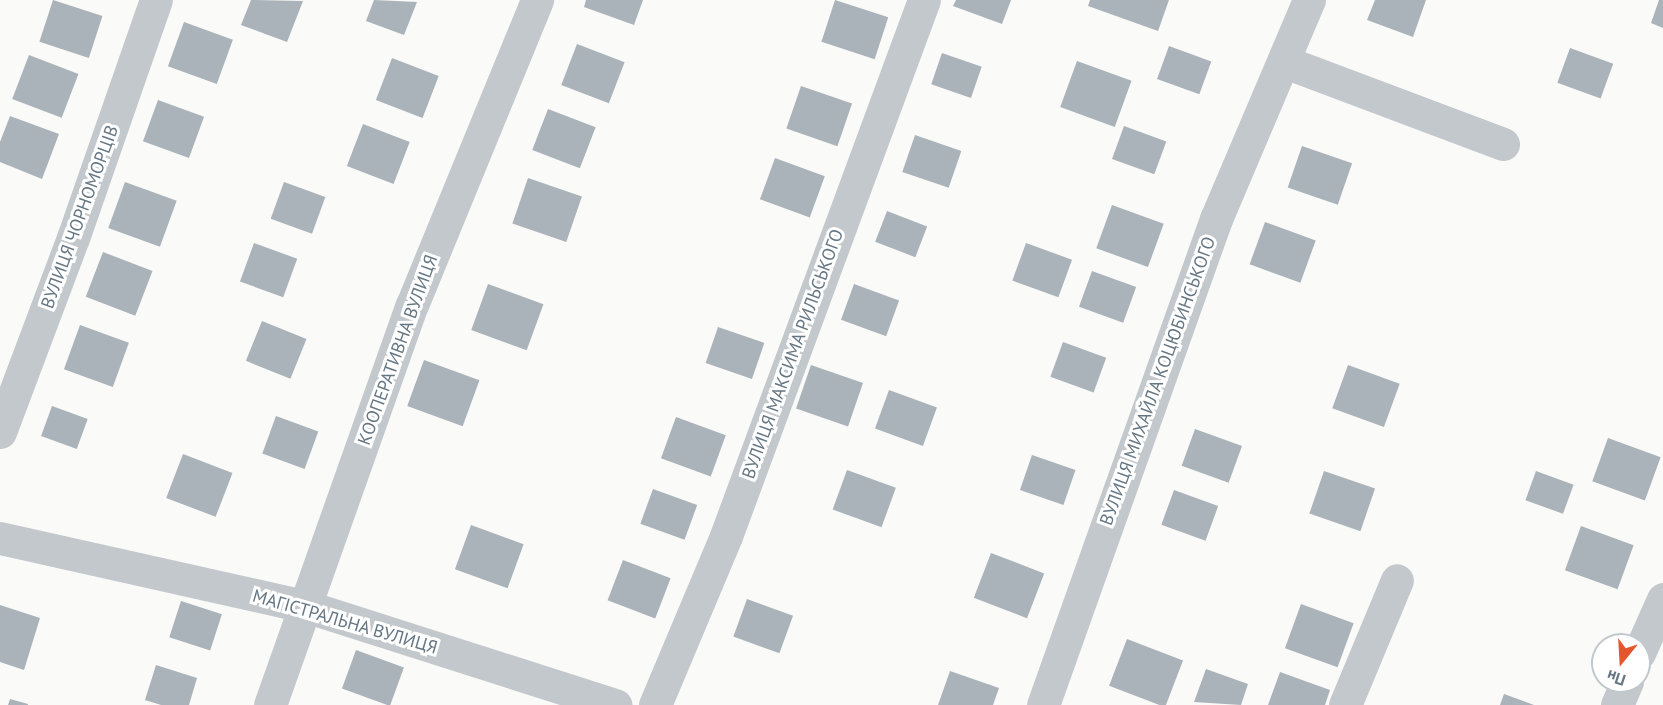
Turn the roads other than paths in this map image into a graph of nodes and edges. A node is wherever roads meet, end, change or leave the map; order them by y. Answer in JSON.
{"nodes":[{"id":1,"x":156,"y":0,"type":"edge"},
{"id":2,"x":537,"y":0,"type":"edge"},
{"id":3,"x":924,"y":0,"type":"edge"},
{"id":4,"x":1309,"y":0,"type":"edge"},
{"id":5,"x":1286,"y":62,"type":"junction"},
{"id":6,"x":1503,"y":144,"type":"dead end"},
{"id":7,"x":0,"y":432,"type":"edge"},
{"id":8,"x":0,"y":538,"type":"edge"},
{"id":9,"x":1397,"y":580,"type":"dead end"},
{"id":10,"x":1663,"y":599,"type":"edge"},
{"id":11,"x":305,"y":606,"type":"junction"},
{"id":12,"x":1648,"y":633,"type":"edge"},
{"id":13,"x":270,"y":705,"type":"edge"},
{"id":14,"x":616,"y":705,"type":"edge"},
{"id":15,"x":655,"y":705,"type":"edge"},
{"id":16,"x":1043,"y":705,"type":"edge"},
{"id":17,"x":1345,"y":705,"type":"edge"}],
"edges":[{"from":1,"to":7,"type":"street","name":"ВУЛИЦЯ ЧОРНОМОРЦІВ"},
{"from":2,"to":11,"type":"street","name":"КООПЕРАТИВНА ВУЛИЦЯ"},
{"from":3,"to":15,"type":"street","name":"ВУЛИЦЯ МАКСИМА РИЛЬСЬКОГО"},
{"from":4,"to":5,"type":"street","name":"ВУЛИЦЯ МИХАЙЛА КОЦЮБИНСЬКОГО"},
{"from":5,"to":6,"type":"street"},
{"from":5,"to":16,"type":"street","name":"ВУЛИЦЯ МИХАЙЛА КОЦЮБИНСЬКОГО"},
{"from":8,"to":11,"type":"street","name":"МАГІСТРАЛЬНА ВУЛИЦЯ"},
{"from":9,"to":17,"type":"street"},
{"from":10,"to":12,"type":"street"},
{"from":11,"to":13,"type":"street","name":"КООПЕРАТИВНА ВУЛИЦЯ"},
{"from":11,"to":14,"type":"street","name":"МАГІСТРАЛЬНА ВУЛИЦЯ"}]}
